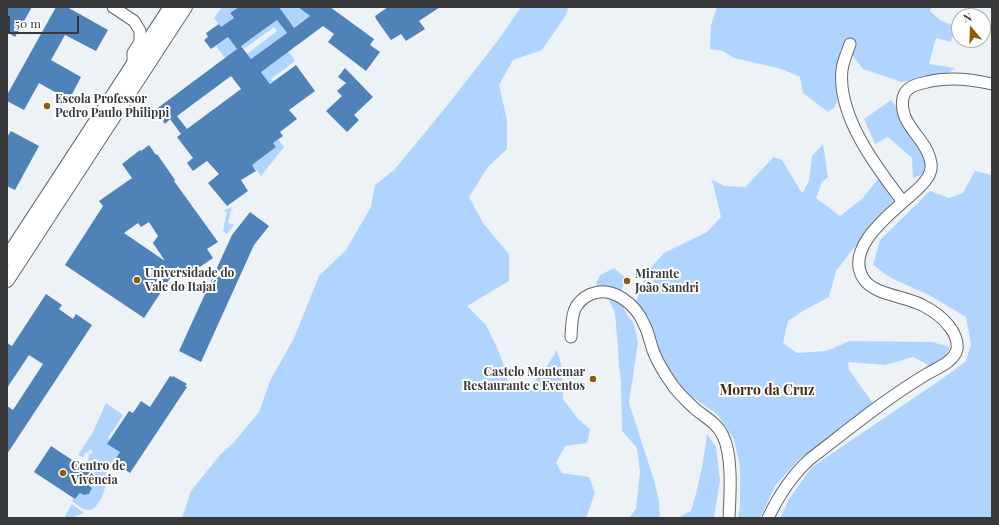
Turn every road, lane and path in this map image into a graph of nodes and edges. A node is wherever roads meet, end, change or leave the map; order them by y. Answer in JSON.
{"nodes":[{"id":1,"x":113,"y":7,"type":"edge"},
{"id":2,"x":172,"y":7,"type":"edge"},
{"id":3,"x":185,"y":7,"type":"edge"},
{"id":4,"x":850,"y":44,"type":"dead end"},
{"id":5,"x":133,"y":65,"type":"junction"},
{"id":6,"x":992,"y":84,"type":"edge"},
{"id":7,"x":903,"y":202,"type":"junction"},
{"id":8,"x":7,"y":258,"type":"edge"},
{"id":9,"x":7,"y":280,"type":"edge"},
{"id":10,"x":571,"y":337,"type":"dead end"},
{"id":11,"x":730,"y":518,"type":"edge"},
{"id":12,"x":768,"y":518,"type":"edge"}],
"edges":[{"from":1,"to":5,"type":"street"},
{"from":2,"to":5,"type":"main road"},
{"from":3,"to":9,"type":"main road"},
{"from":4,"to":7,"type":"street"},
{"from":5,"to":8,"type":"main road"},
{"from":6,"to":7,"type":"street"},
{"from":7,"to":12,"type":"street"},
{"from":10,"to":11,"type":"street"}]}
